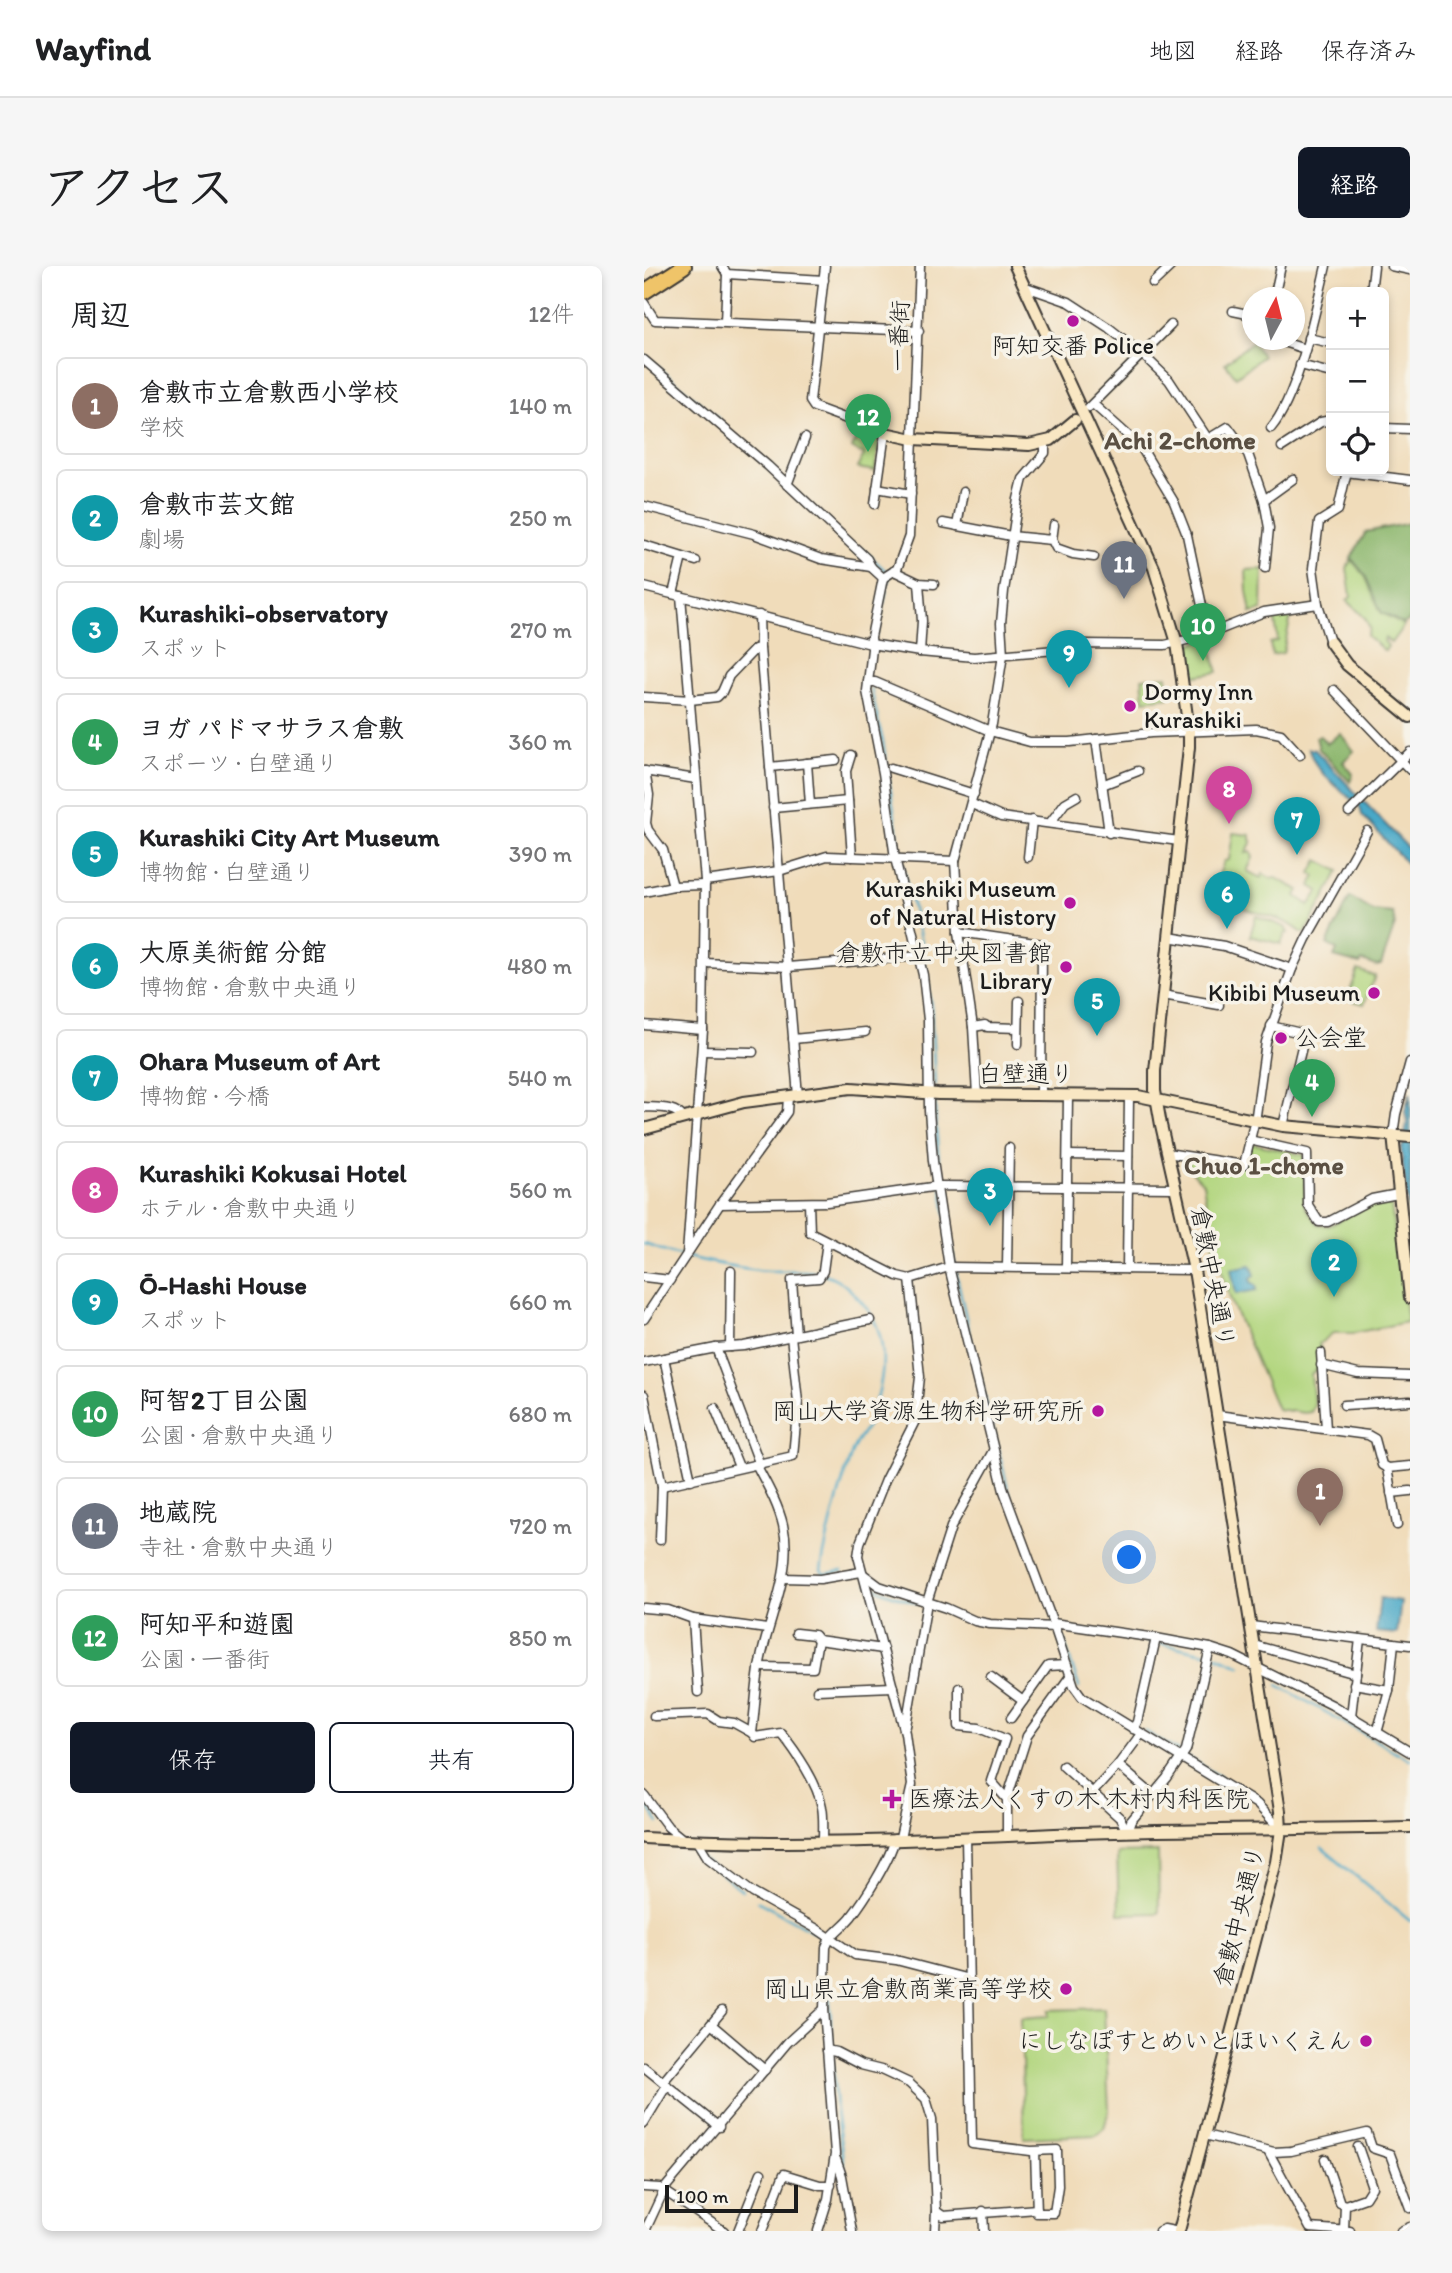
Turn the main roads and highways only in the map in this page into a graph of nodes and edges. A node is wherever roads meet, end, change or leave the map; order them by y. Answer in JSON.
{"nodes":[{"id":1,"x":684,"y":266,"type":"edge"},
{"id":2,"x":645,"y":294,"type":"edge"}],
"edges":[{"from":1,"to":2,"type":"highway"}]}
